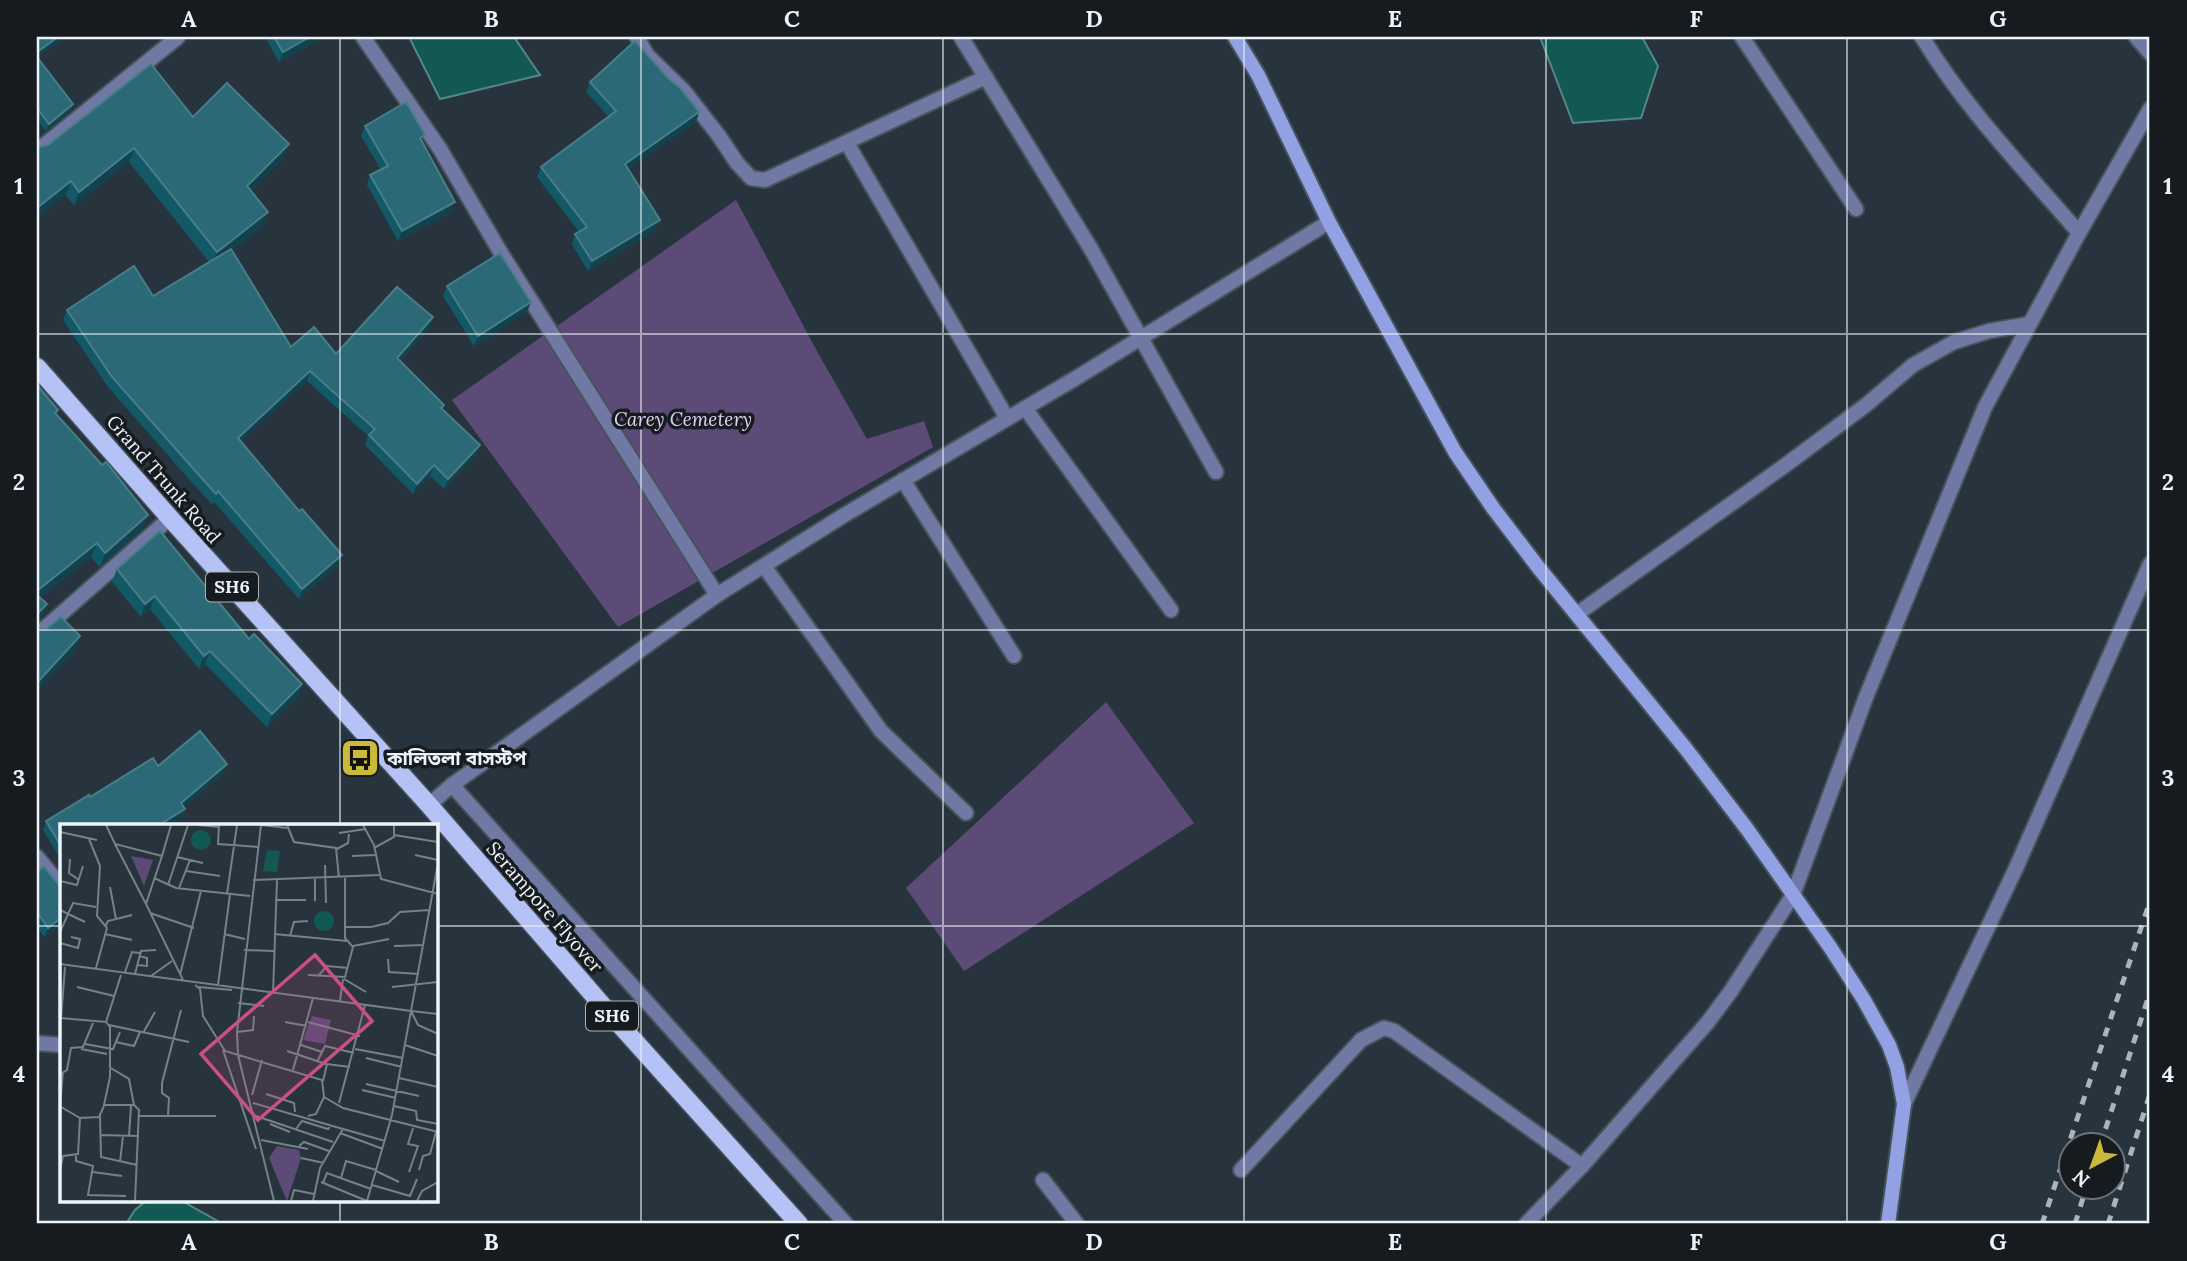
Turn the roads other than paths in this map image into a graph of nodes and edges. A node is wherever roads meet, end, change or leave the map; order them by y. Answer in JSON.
{"nodes":[{"id":1,"x":178,"y":37,"type":"edge"},
{"id":2,"x":363,"y":37,"type":"edge"},
{"id":3,"x":637,"y":37,"type":"edge"},
{"id":4,"x":961,"y":37,"type":"edge"},
{"id":5,"x":1235,"y":37,"type":"edge"},
{"id":6,"x":1742,"y":37,"type":"edge"},
{"id":7,"x":1922,"y":37,"type":"edge"},
{"id":8,"x":2136,"y":37,"type":"edge"},
{"id":9,"x":2150,"y":53,"type":"edge"},
{"id":10,"x":986,"y":77,"type":"junction"},
{"id":11,"x":2150,"y":109,"type":"edge"},
{"id":12,"x":847,"y":143,"type":"junction"},
{"id":13,"x":37,"y":151,"type":"edge"},
{"id":14,"x":1856,"y":209,"type":"dead end"},
{"id":15,"x":1329,"y":222,"type":"junction"},
{"id":16,"x":2079,"y":233,"type":"junction"},
{"id":17,"x":2029,"y":324,"type":"junction"},
{"id":18,"x":1141,"y":338,"type":"junction"},
{"id":19,"x":37,"y":367,"type":"edge"},
{"id":20,"x":1025,"y":408,"type":"junction"},
{"id":21,"x":1007,"y":418,"type":"junction"},
{"id":22,"x":1216,"y":472,"type":"dead end"},
{"id":23,"x":903,"y":480,"type":"junction"},
{"id":24,"x":170,"y":518,"type":"junction"},
{"id":25,"x":2150,"y":564,"type":"edge"},
{"id":26,"x":764,"y":566,"type":"junction"},
{"id":27,"x":718,"y":595,"type":"junction"},
{"id":28,"x":1171,"y":610,"type":"dead end"},
{"id":29,"x":1577,"y":614,"type":"junction"},
{"id":30,"x":37,"y":635,"type":"edge"},
{"id":31,"x":1014,"y":656,"type":"dead end"},
{"id":32,"x":452,"y":785,"type":"junction"},
{"id":33,"x":429,"y":805,"type":"junction"},
{"id":34,"x":966,"y":813,"type":"dead end"},
{"id":35,"x":37,"y":857,"type":"edge"},
{"id":36,"x":60,"y":885,"type":"edge"},
{"id":37,"x":1793,"y":895,"type":"junction"},
{"id":38,"x":37,"y":1043,"type":"edge"},
{"id":39,"x":60,"y":1045,"type":"edge"},
{"id":40,"x":1904,"y":1104,"type":"junction"},
{"id":41,"x":1582,"y":1166,"type":"junction"},
{"id":42,"x":1241,"y":1170,"type":"dead end"},
{"id":43,"x":1043,"y":1180,"type":"dead end"},
{"id":44,"x":841,"y":1223,"type":"edge"},
{"id":45,"x":799,"y":1224,"type":"edge"},
{"id":46,"x":1077,"y":1224,"type":"edge"},
{"id":47,"x":1526,"y":1224,"type":"edge"},
{"id":48,"x":1888,"y":1224,"type":"edge"}],
"edges":[{"from":1,"to":13,"type":"street"},
{"from":2,"to":27,"type":"street"},
{"from":3,"to":12,"type":"street"},
{"from":4,"to":10,"type":"street"},
{"from":5,"to":15,"type":"street"},
{"from":6,"to":14,"type":"street"},
{"from":7,"to":16,"type":"street"},
{"from":8,"to":9,"type":"street"},
{"from":10,"to":12,"type":"street"},
{"from":10,"to":18,"type":"street"},
{"from":11,"to":16,"type":"street"},
{"from":12,"to":21,"type":"street"},
{"from":15,"to":18,"type":"street"},
{"from":15,"to":29,"type":"street"},
{"from":16,"to":17,"type":"street"},
{"from":17,"to":29,"type":"street"},
{"from":17,"to":37,"type":"street"},
{"from":18,"to":20,"type":"street"},
{"from":18,"to":22,"type":"street"},
{"from":19,"to":24,"type":"main road","name":"Grand Trunk Road","number":"SH6"},
{"from":20,"to":21,"type":"street"},
{"from":20,"to":28,"type":"street"},
{"from":21,"to":23,"type":"street"},
{"from":23,"to":26,"type":"street"},
{"from":23,"to":31,"type":"street"},
{"from":24,"to":30,"type":"street"},
{"from":24,"to":33,"type":"main road","name":"Grand Trunk Road","number":"SH6"},
{"from":25,"to":40,"type":"street"},
{"from":26,"to":27,"type":"street"},
{"from":26,"to":34,"type":"street"},
{"from":27,"to":32,"type":"street"},
{"from":29,"to":37,"type":"street"},
{"from":32,"to":33,"type":"street"},
{"from":32,"to":44,"type":"street"},
{"from":33,"to":45,"type":"main road","name":"Serampore Flyover","number":"SH6"},
{"from":35,"to":36,"type":"street"},
{"from":37,"to":40,"type":"street"},
{"from":37,"to":41,"type":"street"},
{"from":38,"to":39,"type":"street"},
{"from":40,"to":48,"type":"street"},
{"from":41,"to":42,"type":"street"},
{"from":41,"to":47,"type":"street"},
{"from":43,"to":46,"type":"street"}]}
